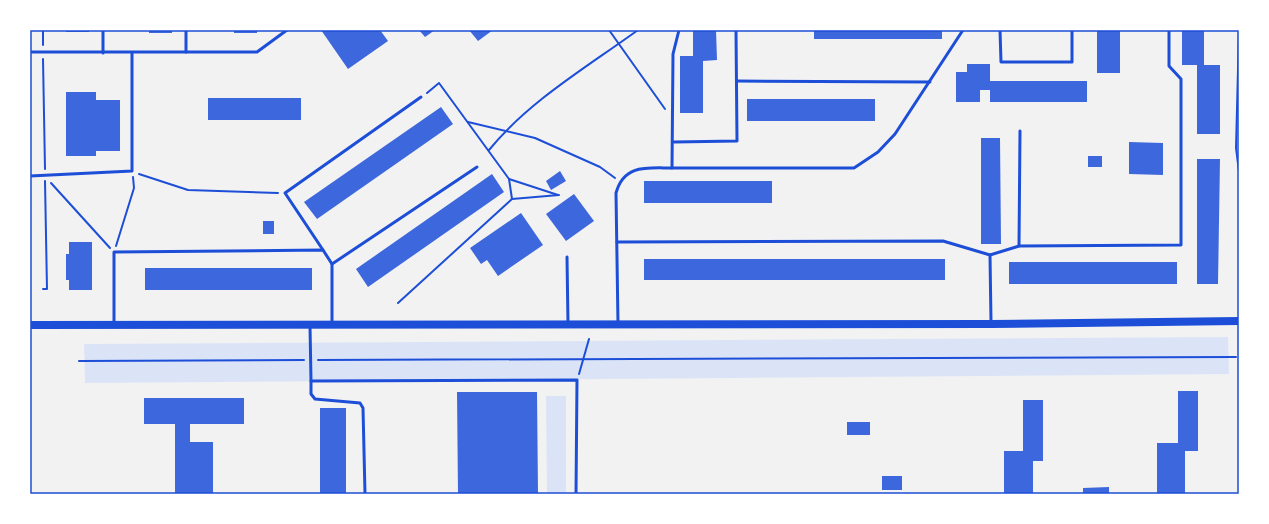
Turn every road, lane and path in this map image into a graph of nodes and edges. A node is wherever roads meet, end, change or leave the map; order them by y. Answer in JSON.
{"nodes":[{"id":1,"x":43,"y":30,"type":"edge"},
{"id":2,"x":103,"y":30,"type":"edge"},
{"id":3,"x":186,"y":30,"type":"edge"},
{"id":4,"x":279,"y":30,"type":"edge"},
{"id":5,"x":287,"y":30,"type":"edge"},
{"id":6,"x":609,"y":30,"type":"edge"},
{"id":7,"x":638,"y":30,"type":"edge"},
{"id":8,"x":679,"y":30,"type":"edge"},
{"id":9,"x":736,"y":30,"type":"edge"},
{"id":10,"x":963,"y":30,"type":"edge"},
{"id":11,"x":1000,"y":30,"type":"edge"},
{"id":12,"x":1072,"y":30,"type":"edge"},
{"id":13,"x":1169,"y":30,"type":"edge"},
{"id":14,"x":1239,"y":30,"type":"edge"},
{"id":15,"x":281,"y":35,"type":"junction"},
{"id":16,"x":619,"y":44,"type":"junction"},
{"id":17,"x":30,"y":52,"type":"edge"},
{"id":18,"x":43,"y":52,"type":"junction"},
{"id":19,"x":186,"y":52,"type":"junction"},
{"id":20,"x":103,"y":53,"type":"junction"},
{"id":21,"x":132,"y":54,"type":"junction"},
{"id":22,"x":737,"y":81,"type":"junction"},
{"id":23,"x":930,"y":82,"type":"junction"},
{"id":24,"x":420,"y":97,"type":"joint"},
{"id":25,"x":468,"y":122,"type":"junction"},
{"id":26,"x":674,"y":122,"type":"junction"},
{"id":27,"x":1020,"y":131,"type":"dead end"},
{"id":28,"x":504,"y":132,"type":"junction"},
{"id":29,"x":674,"y":142,"type":"junction"},
{"id":30,"x":489,"y":150,"type":"junction"},
{"id":31,"x":478,"y":167,"type":"dead end"},
{"id":32,"x":672,"y":168,"type":"junction"},
{"id":33,"x":132,"y":171,"type":"junction"},
{"id":34,"x":1239,"y":172,"type":"edge"},
{"id":35,"x":30,"y":176,"type":"edge"},
{"id":36,"x":45,"y":176,"type":"junction"},
{"id":37,"x":510,"y":179,"type":"junction"},
{"id":38,"x":619,"y":182,"type":"junction"},
{"id":39,"x":285,"y":194,"type":"junction"},
{"id":40,"x":512,"y":199,"type":"junction"},
{"id":41,"x":617,"y":242,"type":"junction"},
{"id":42,"x":1019,"y":246,"type":"junction"},
{"id":43,"x":323,"y":250,"type":"junction"},
{"id":44,"x":114,"y":252,"type":"junction"},
{"id":45,"x":990,"y":255,"type":"junction"},
{"id":46,"x":567,"y":257,"type":"dead end"},
{"id":47,"x":332,"y":264,"type":"junction"},
{"id":48,"x":43,"y":289,"type":"dead end"},
{"id":49,"x":398,"y":303,"type":"dead end"},
{"id":50,"x":1239,"y":321,"type":"edge"},
{"id":51,"x":114,"y":324,"type":"junction"},
{"id":52,"x":310,"y":324,"type":"junction"},
{"id":53,"x":332,"y":324,"type":"junction"},
{"id":54,"x":568,"y":324,"type":"junction"},
{"id":55,"x":618,"y":324,"type":"junction"},
{"id":56,"x":991,"y":324,"type":"junction"},
{"id":57,"x":30,"y":325,"type":"edge"},
{"id":58,"x":589,"y":338,"type":"dead end"},
{"id":59,"x":1236,"y":357,"type":"dead end"},
{"id":60,"x":583,"y":359,"type":"junction"},
{"id":61,"x":310,"y":360,"type":"junction"},
{"id":62,"x":79,"y":361,"type":"dead end"},
{"id":63,"x":577,"y":380,"type":"junction"},
{"id":64,"x":311,"y":381,"type":"junction"},
{"id":65,"x":365,"y":494,"type":"edge"},
{"id":66,"x":576,"y":494,"type":"edge"}],
"edges":[{"from":1,"to":18,"type":"path"},
{"from":2,"to":20,"type":"lane"},
{"from":3,"to":19,"type":"lane"},
{"from":4,"to":15,"type":"lane"},
{"from":5,"to":15,"type":"lane"},
{"from":6,"to":16,"type":"path"},
{"from":7,"to":16,"type":"path"},
{"from":8,"to":26,"type":"lane"},
{"from":9,"to":22,"type":"lane"},
{"from":10,"to":23,"type":"lane"},
{"from":11,"to":12,"type":"lane"},
{"from":13,"to":42,"type":"lane"},
{"from":14,"to":34,"type":"path"},
{"from":15,"to":19,"type":"lane"},
{"from":16,"to":26,"type":"path"},
{"from":16,"to":28,"type":"path"},
{"from":17,"to":18,"type":"lane"},
{"from":18,"to":20,"type":"lane"},
{"from":18,"to":36,"type":"path"},
{"from":19,"to":21,"type":"lane"},
{"from":20,"to":21,"type":"lane"},
{"from":21,"to":33,"type":"lane"},
{"from":22,"to":23,"type":"lane"},
{"from":22,"to":29,"type":"lane"},
{"from":23,"to":32,"type":"lane"},
{"from":24,"to":25,"type":"path"},
{"from":24,"to":39,"type":"lane"},
{"from":25,"to":28,"type":"path"},
{"from":25,"to":30,"type":"path"},
{"from":26,"to":29,"type":"lane"},
{"from":27,"to":42,"type":"lane"},
{"from":28,"to":30,"type":"path"},
{"from":28,"to":38,"type":"path"},
{"from":29,"to":32,"type":"lane"},
{"from":30,"to":37,"type":"path"},
{"from":31,"to":47,"type":"lane"},
{"from":32,"to":38,"type":"lane"},
{"from":33,"to":36,"type":"lane"},
{"from":33,"to":39,"type":"path"},
{"from":33,"to":44,"type":"path"},
{"from":35,"to":36,"type":"lane"},
{"from":36,"to":44,"type":"path"},
{"from":36,"to":48,"type":"path"},
{"from":37,"to":40,"type":"path"},
{"from":37,"to":40,"type":"path"},
{"from":38,"to":41,"type":"lane"},
{"from":39,"to":43,"type":"lane"},
{"from":40,"to":49,"type":"path"},
{"from":41,"to":45,"type":"lane"},
{"from":41,"to":55,"type":"lane"},
{"from":42,"to":45,"type":"lane"},
{"from":43,"to":44,"type":"lane"},
{"from":43,"to":47,"type":"lane"},
{"from":44,"to":51,"type":"lane"},
{"from":45,"to":56,"type":"lane"},
{"from":46,"to":54,"type":"lane"},
{"from":47,"to":53,"type":"lane"},
{"from":50,"to":56,"type":"main road"},
{"from":51,"to":52,"type":"main road"},
{"from":51,"to":57,"type":"main road"},
{"from":52,"to":53,"type":"main road"},
{"from":52,"to":61,"type":"lane"},
{"from":53,"to":54,"type":"main road"},
{"from":54,"to":55,"type":"main road"},
{"from":55,"to":56,"type":"main road"},
{"from":58,"to":60,"type":"path"},
{"from":59,"to":60,"type":"path"},
{"from":60,"to":61,"type":"path"},
{"from":60,"to":63,"type":"path"},
{"from":61,"to":62,"type":"path"},
{"from":61,"to":64,"type":"lane"},
{"from":63,"to":64,"type":"lane"},
{"from":63,"to":66,"type":"lane"},
{"from":64,"to":65,"type":"lane"}]}
